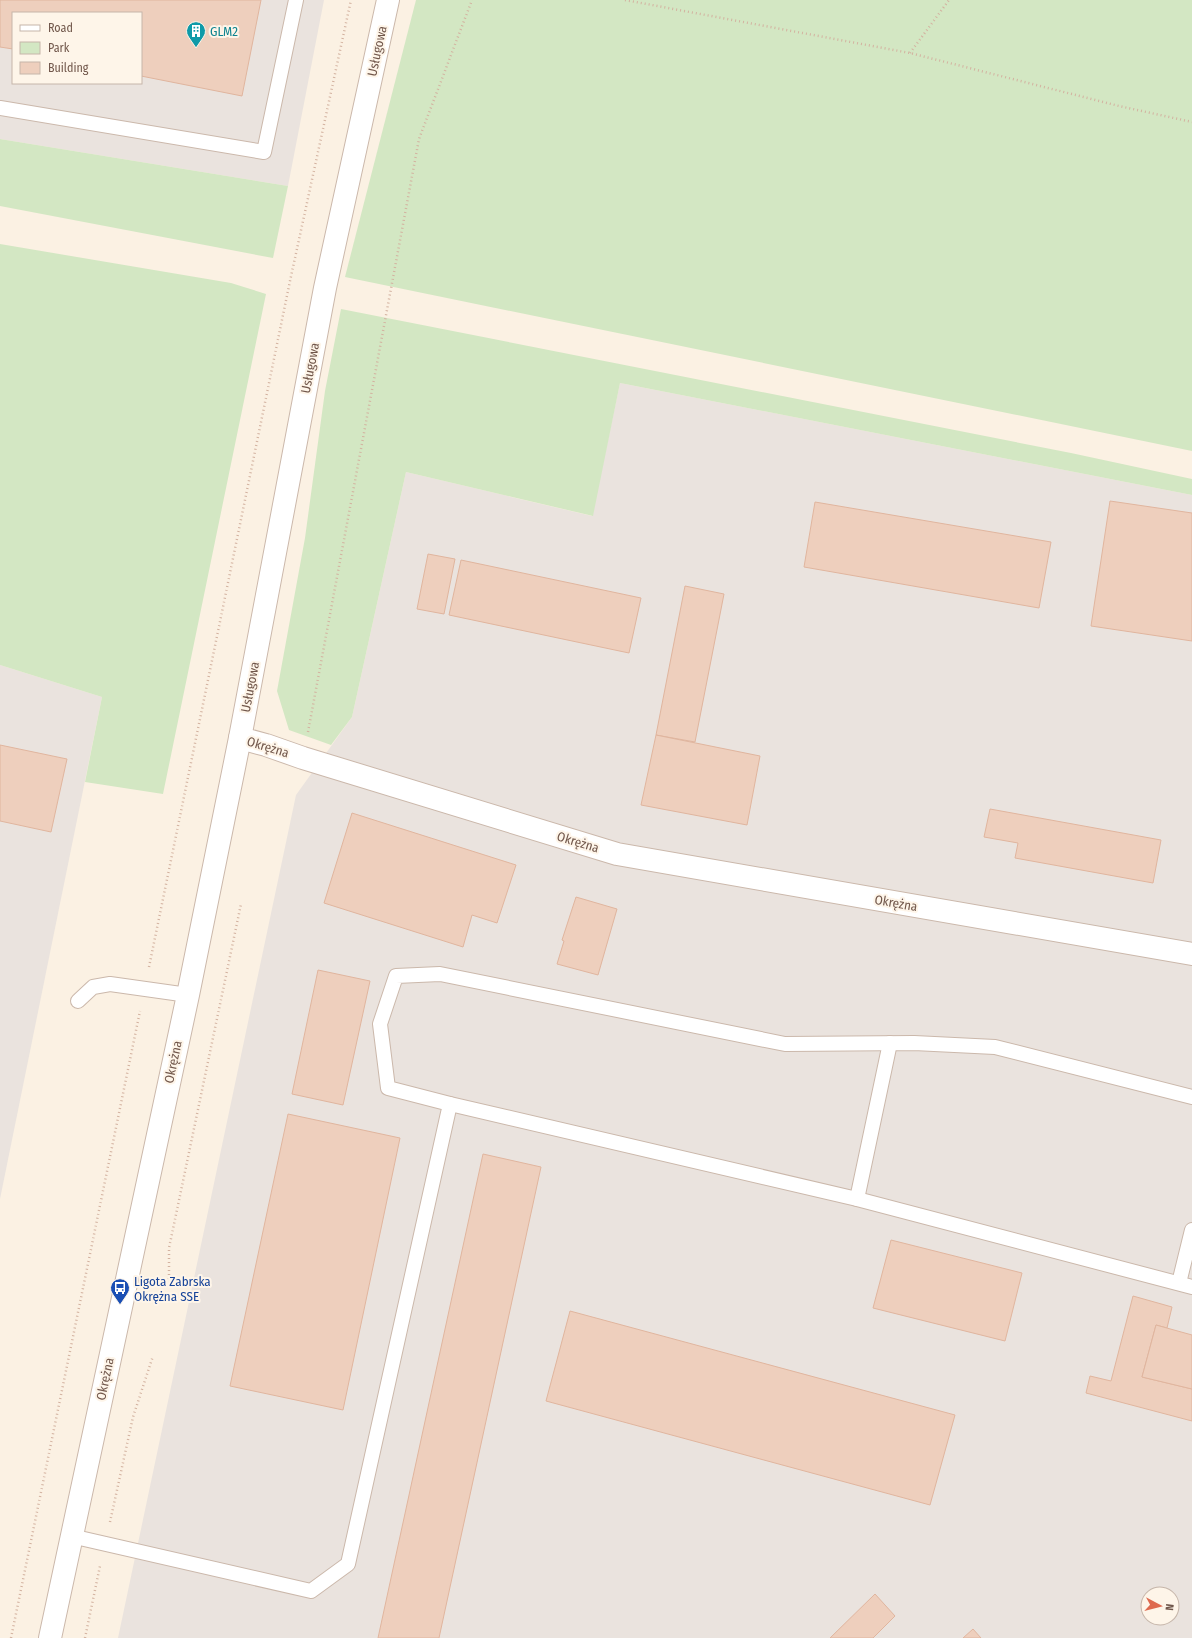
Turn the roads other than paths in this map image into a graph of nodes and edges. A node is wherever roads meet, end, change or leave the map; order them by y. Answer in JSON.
{"nodes":[{"id":1,"x":296,"y":0,"type":"edge"},
{"id":2,"x":388,"y":0,"type":"edge"},
{"id":3,"x":0,"y":108,"type":"edge"},
{"id":4,"x":240,"y":738,"type":"junction"},
{"id":5,"x":1192,"y":954,"type":"edge"},
{"id":6,"x":188,"y":995,"type":"junction"},
{"id":7,"x":78,"y":1001,"type":"dead end"},
{"id":8,"x":890,"y":1043,"type":"junction"},
{"id":9,"x":1192,"y":1097,"type":"edge"},
{"id":10,"x":450,"y":1104,"type":"junction"},
{"id":11,"x":856,"y":1200,"type":"junction"},
{"id":12,"x":1192,"y":1230,"type":"edge"},
{"id":13,"x":1186,"y":1285,"type":"edge"},
{"id":14,"x":71,"y":1536,"type":"junction"},
{"id":15,"x":50,"y":1638,"type":"edge"}],
"edges":[{"from":1,"to":3,"type":"lane"},
{"from":2,"to":4,"type":"street","name":"Usługowa"},
{"from":4,"to":5,"type":"street","name":"Okrężna"},
{"from":4,"to":6,"type":"street","name":"Okrężna"},
{"from":6,"to":7,"type":"lane"},
{"from":6,"to":14,"type":"street","name":"Okrężna"},
{"from":8,"to":9,"type":"lane"},
{"from":8,"to":10,"type":"lane"},
{"from":8,"to":11,"type":"lane"},
{"from":10,"to":11,"type":"lane"},
{"from":10,"to":14,"type":"lane"},
{"from":11,"to":13,"type":"lane"},
{"from":12,"to":13,"type":"lane"},
{"from":14,"to":15,"type":"street","name":"Okrężna"}]}
